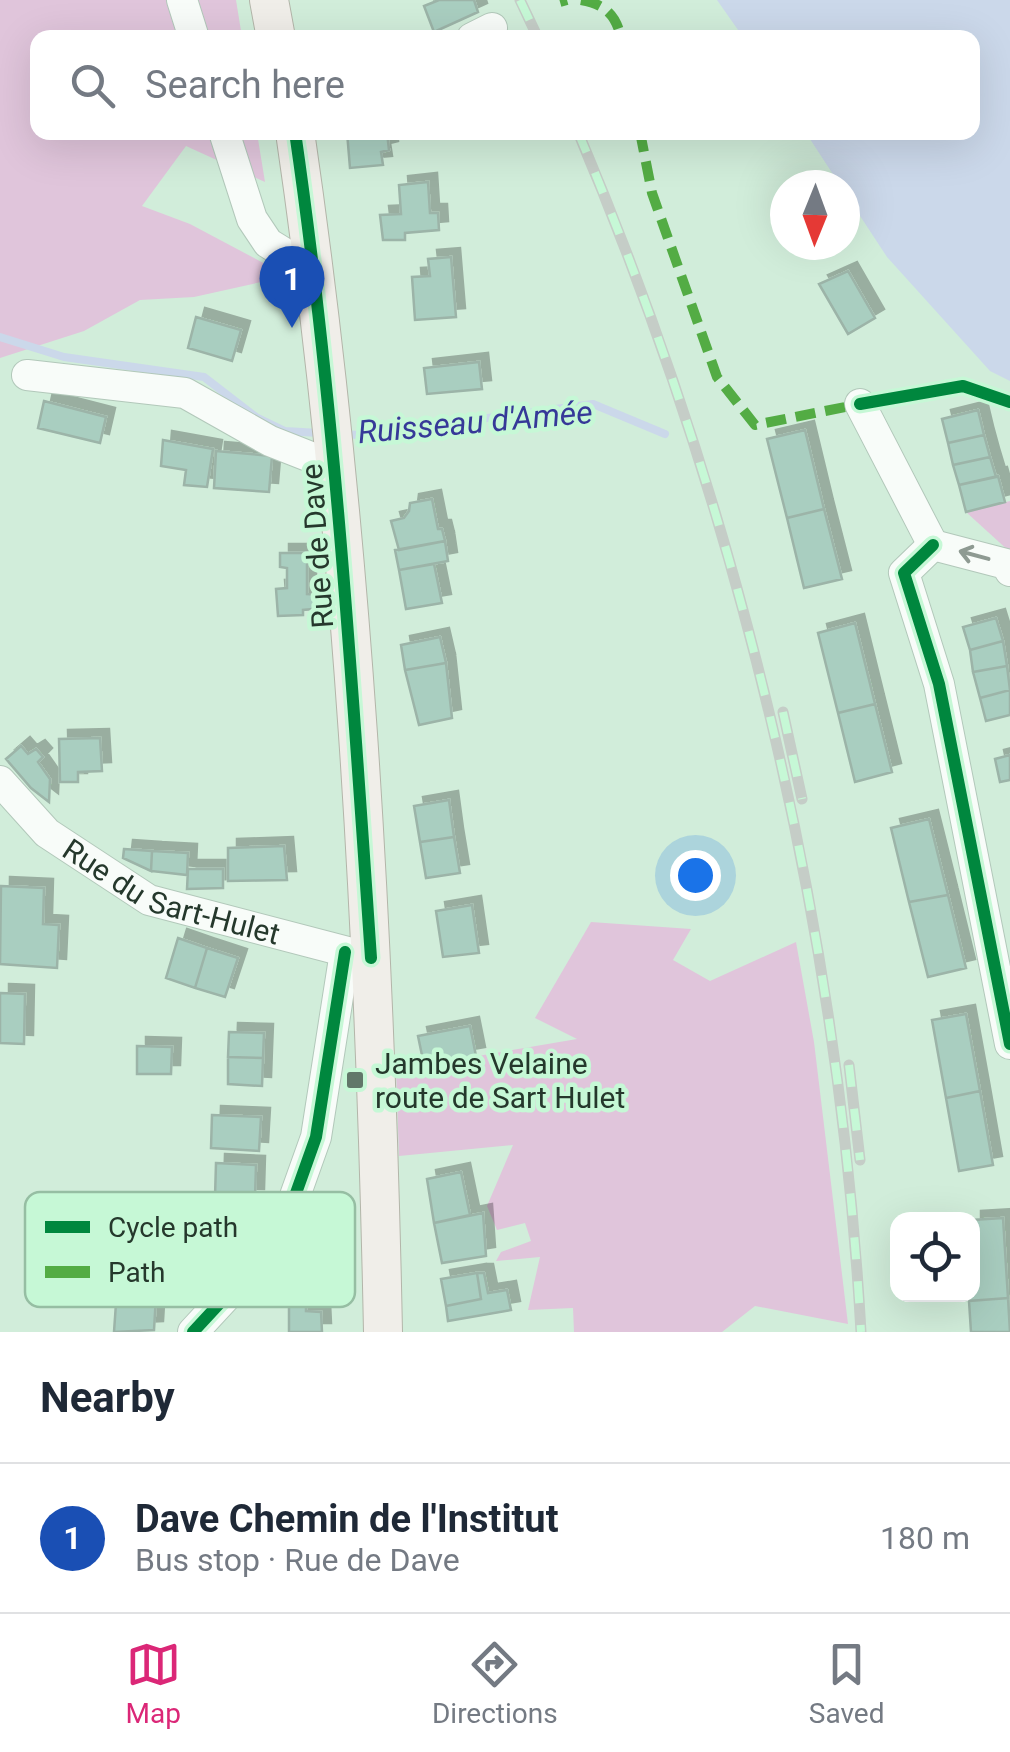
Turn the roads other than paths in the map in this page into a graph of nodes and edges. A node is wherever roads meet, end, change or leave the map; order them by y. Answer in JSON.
{"nodes":[{"id":1,"x":182,"y":0,"type":"edge"},
{"id":2,"x":269,"y":0,"type":"edge"},
{"id":3,"x":191,"y":30,"type":"edge"},
{"id":4,"x":275,"y":30,"type":"edge"},
{"id":5,"x":227,"y":140,"type":"edge"},
{"id":6,"x":296,"y":140,"type":"edge"},
{"id":7,"x":315,"y":272,"type":"junction"},
{"id":8,"x":27,"y":374,"type":"dead end"},
{"id":9,"x":860,"y":404,"type":"dead end"},
{"id":10,"x":336,"y":467,"type":"junction"},
{"id":11,"x":933,"y":545,"type":"junction"},
{"id":12,"x":1010,"y":572,"type":"edge"},
{"id":13,"x":0,"y":780,"type":"edge"},
{"id":14,"x":358,"y":955,"type":"junction"},
{"id":15,"x":1010,"y":1044,"type":"edge"},
{"id":16,"x":296,"y":1192,"type":"edge"},
{"id":17,"x":216,"y":1307,"type":"edge"},
{"id":18,"x":193,"y":1332,"type":"edge"},
{"id":19,"x":384,"y":1332,"type":"edge"}],
"edges":[{"from":1,"to":3,"type":"street"},
{"from":2,"to":4,"type":"main road"},
{"from":5,"to":7,"type":"street"},
{"from":6,"to":7,"type":"main road","name":"Rue de Dave"},
{"from":7,"to":10,"type":"main road","name":"Rue de Dave"},
{"from":8,"to":10,"type":"street"},
{"from":9,"to":11,"type":"street"},
{"from":10,"to":14,"type":"main road","name":"Rue de Dave"},
{"from":12,"to":11,"type":"street","one_way":true},
{"from":11,"to":15,"type":"street"},
{"from":13,"to":14,"type":"street","name":"Rue du Sart-Hulet"},
{"from":14,"to":16,"type":"street"},
{"from":14,"to":19,"type":"main road","name":"Rue de Dave"},
{"from":17,"to":18,"type":"street"}]}
